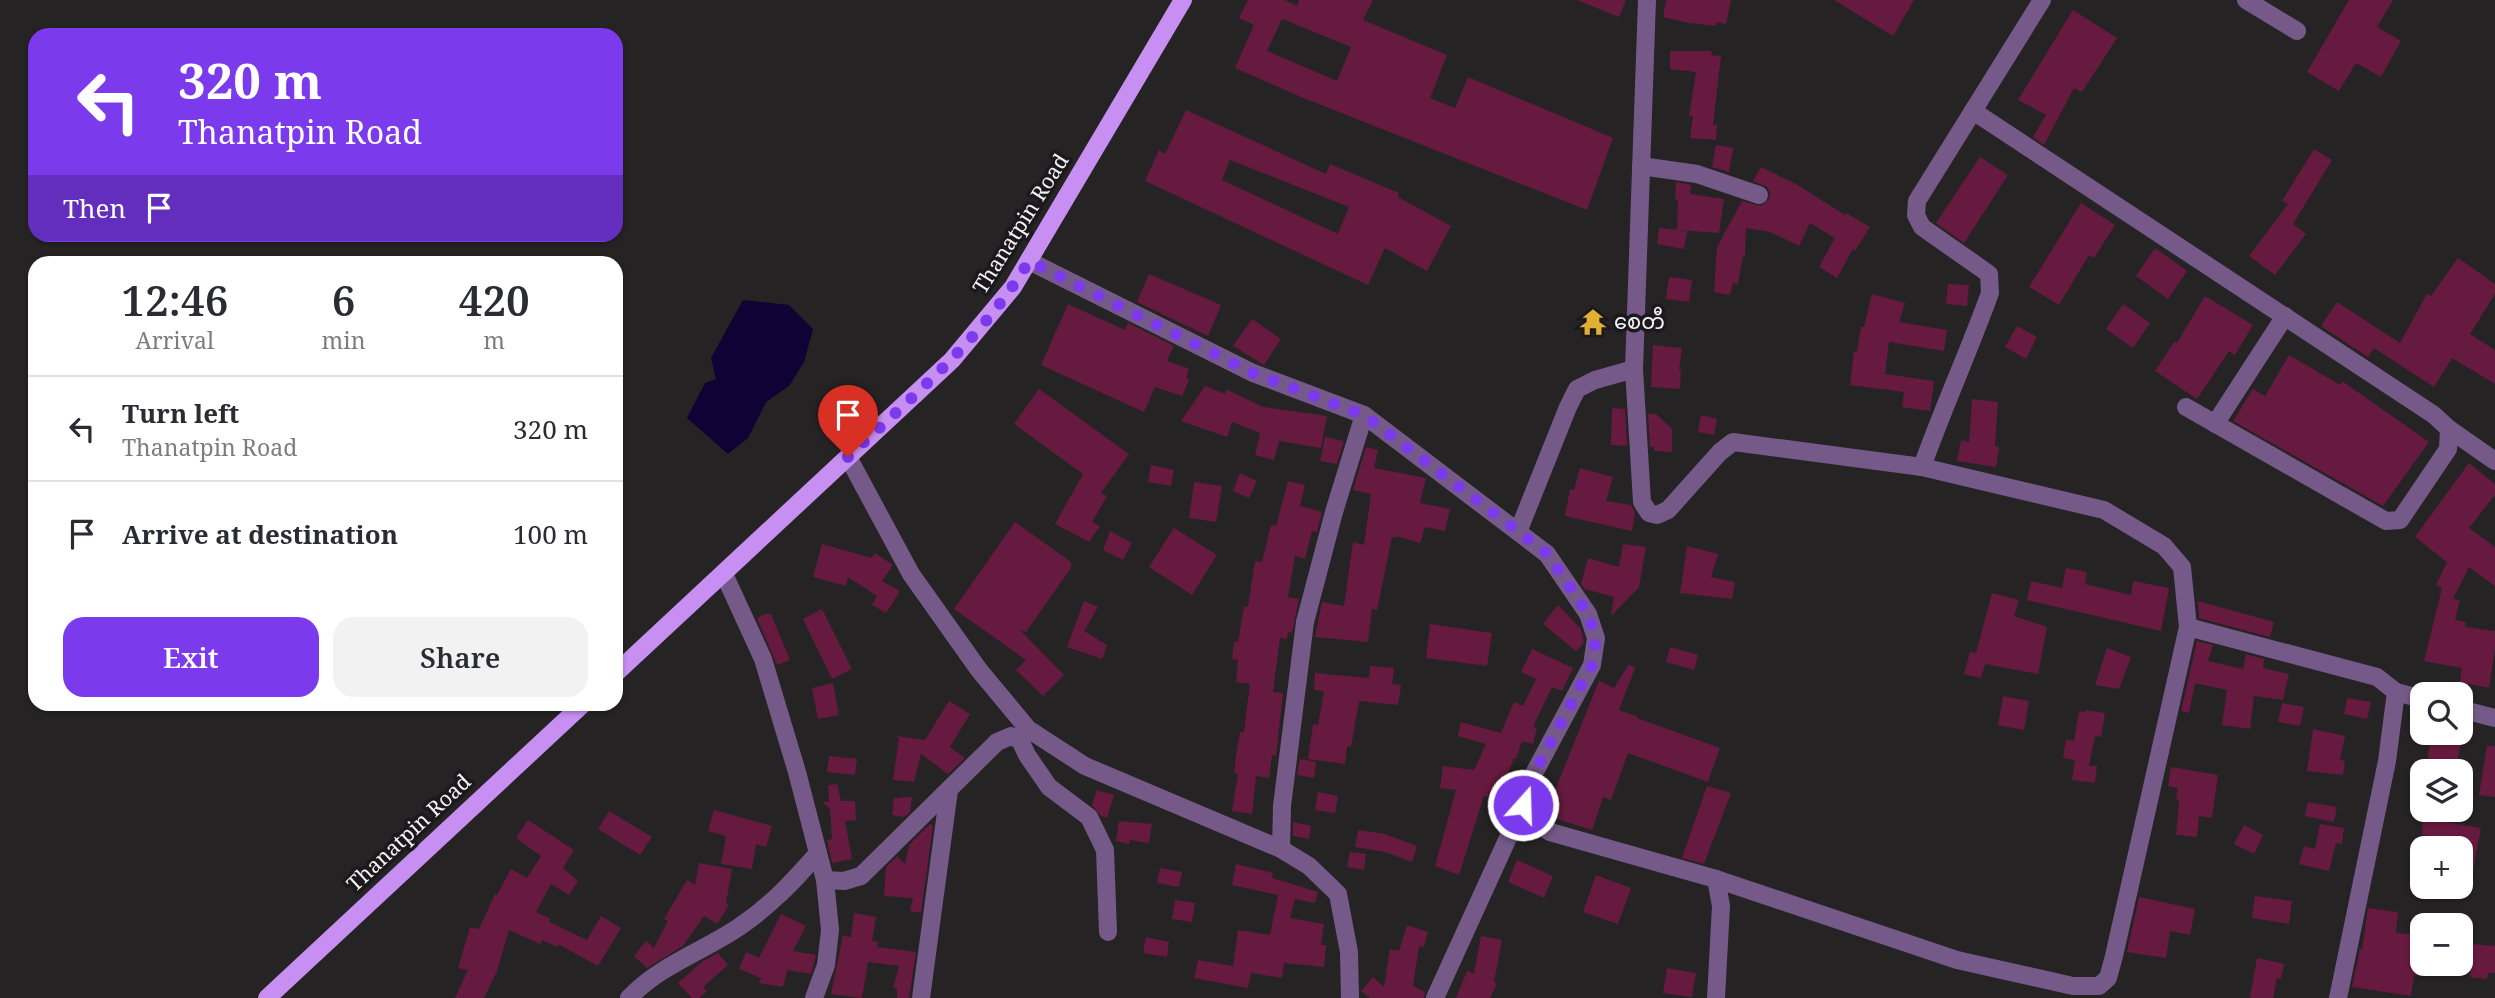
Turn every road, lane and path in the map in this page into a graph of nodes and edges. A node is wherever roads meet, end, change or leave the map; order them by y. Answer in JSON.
{"nodes":[{"id":1,"x":1183,"y":0,"type":"edge"},
{"id":2,"x":1647,"y":0,"type":"edge"},
{"id":3,"x":2042,"y":0,"type":"edge"},
{"id":4,"x":2246,"y":0,"type":"edge"},
{"id":5,"x":2297,"y":31,"type":"dead end"},
{"id":6,"x":1973,"y":111,"type":"junction"},
{"id":7,"x":1641,"y":166,"type":"junction"},
{"id":8,"x":1759,"y":195,"type":"dead end"},
{"id":9,"x":1029,"y":261,"type":"junction"},
{"id":10,"x":2285,"y":317,"type":"junction"},
{"id":11,"x":1634,"y":369,"type":"junction"},
{"id":12,"x":2186,"y":407,"type":"dead end"},
{"id":13,"x":1364,"y":415,"type":"junction"},
{"id":14,"x":2215,"y":424,"type":"junction"},
{"id":15,"x":2449,"y":429,"type":"junction"},
{"id":16,"x":848,"y":457,"type":"junction"},
{"id":17,"x":2495,"y":461,"type":"edge"},
{"id":18,"x":1922,"y":467,"type":"junction"},
{"id":19,"x":1518,"y":532,"type":"junction"},
{"id":20,"x":724,"y":574,"type":"junction"},
{"id":21,"x":2188,"y":628,"type":"junction"},
{"id":22,"x":623,"y":667,"type":"edge"},
{"id":23,"x":2396,"y":692,"type":"junction"},
{"id":24,"x":2410,"y":696,"type":"edge"},
{"id":25,"x":575,"y":711,"type":"edge"},
{"id":26,"x":2473,"y":712,"type":"edge"},
{"id":27,"x":2495,"y":718,"type":"edge"},
{"id":28,"x":948,"y":790,"type":"junction"},
{"id":29,"x":1523,"y":805,"type":"junction"},
{"id":30,"x":1282,"y":849,"type":"junction"},
{"id":31,"x":818,"y":853,"type":"junction"},
{"id":32,"x":1716,"y":879,"type":"junction"},
{"id":33,"x":825,"y":880,"type":"junction"},
{"id":34,"x":1108,"y":932,"type":"dead end"},
{"id":35,"x":267,"y":998,"type":"edge"},
{"id":36,"x":629,"y":998,"type":"edge"},
{"id":37,"x":814,"y":998,"type":"edge"},
{"id":38,"x":921,"y":998,"type":"edge"},
{"id":39,"x":1350,"y":998,"type":"edge"},
{"id":40,"x":1435,"y":998,"type":"edge"},
{"id":41,"x":1716,"y":998,"type":"edge"},
{"id":42,"x":2338,"y":998,"type":"edge"}],
"edges":[{"from":1,"to":9,"type":"main road","name":"Thanatpin Road"},
{"from":2,"to":7,"type":"street"},
{"from":3,"to":6,"type":"street"},
{"from":4,"to":5,"type":"street"},
{"from":6,"to":10,"type":"street"},
{"from":6,"to":18,"type":"street"},
{"from":7,"to":8,"type":"street"},
{"from":7,"to":11,"type":"street"},
{"from":9,"to":13,"type":"street"},
{"from":9,"to":16,"type":"main road","name":"Thanatpin Road"},
{"from":10,"to":14,"type":"street"},
{"from":10,"to":15,"type":"street"},
{"from":11,"to":18,"type":"street"},
{"from":11,"to":19,"type":"street"},
{"from":12,"to":14,"type":"street"},
{"from":13,"to":19,"type":"street"},
{"from":13,"to":30,"type":"street"},
{"from":14,"to":15,"type":"street"},
{"from":15,"to":17,"type":"street"},
{"from":16,"to":20,"type":"main road","name":"Thanatpin Road"},
{"from":16,"to":30,"type":"street"},
{"from":18,"to":21,"type":"street"},
{"from":19,"to":29,"type":"street"},
{"from":20,"to":22,"type":"main road","name":"Thanatpin Road"},
{"from":20,"to":31,"type":"street"},
{"from":21,"to":23,"type":"street"},
{"from":21,"to":32,"type":"street"},
{"from":23,"to":24,"type":"street"},
{"from":23,"to":42,"type":"street"},
{"from":25,"to":35,"type":"main road","name":"Thanatpin Road"},
{"from":26,"to":27,"type":"street"},
{"from":28,"to":33,"type":"street"},
{"from":28,"to":34,"type":"street"},
{"from":28,"to":38,"type":"street"},
{"from":29,"to":32,"type":"street"},
{"from":29,"to":40,"type":"street"},
{"from":30,"to":39,"type":"street"},
{"from":31,"to":33,"type":"street"},
{"from":31,"to":36,"type":"street"},
{"from":32,"to":41,"type":"street"},
{"from":33,"to":37,"type":"street"}]}
